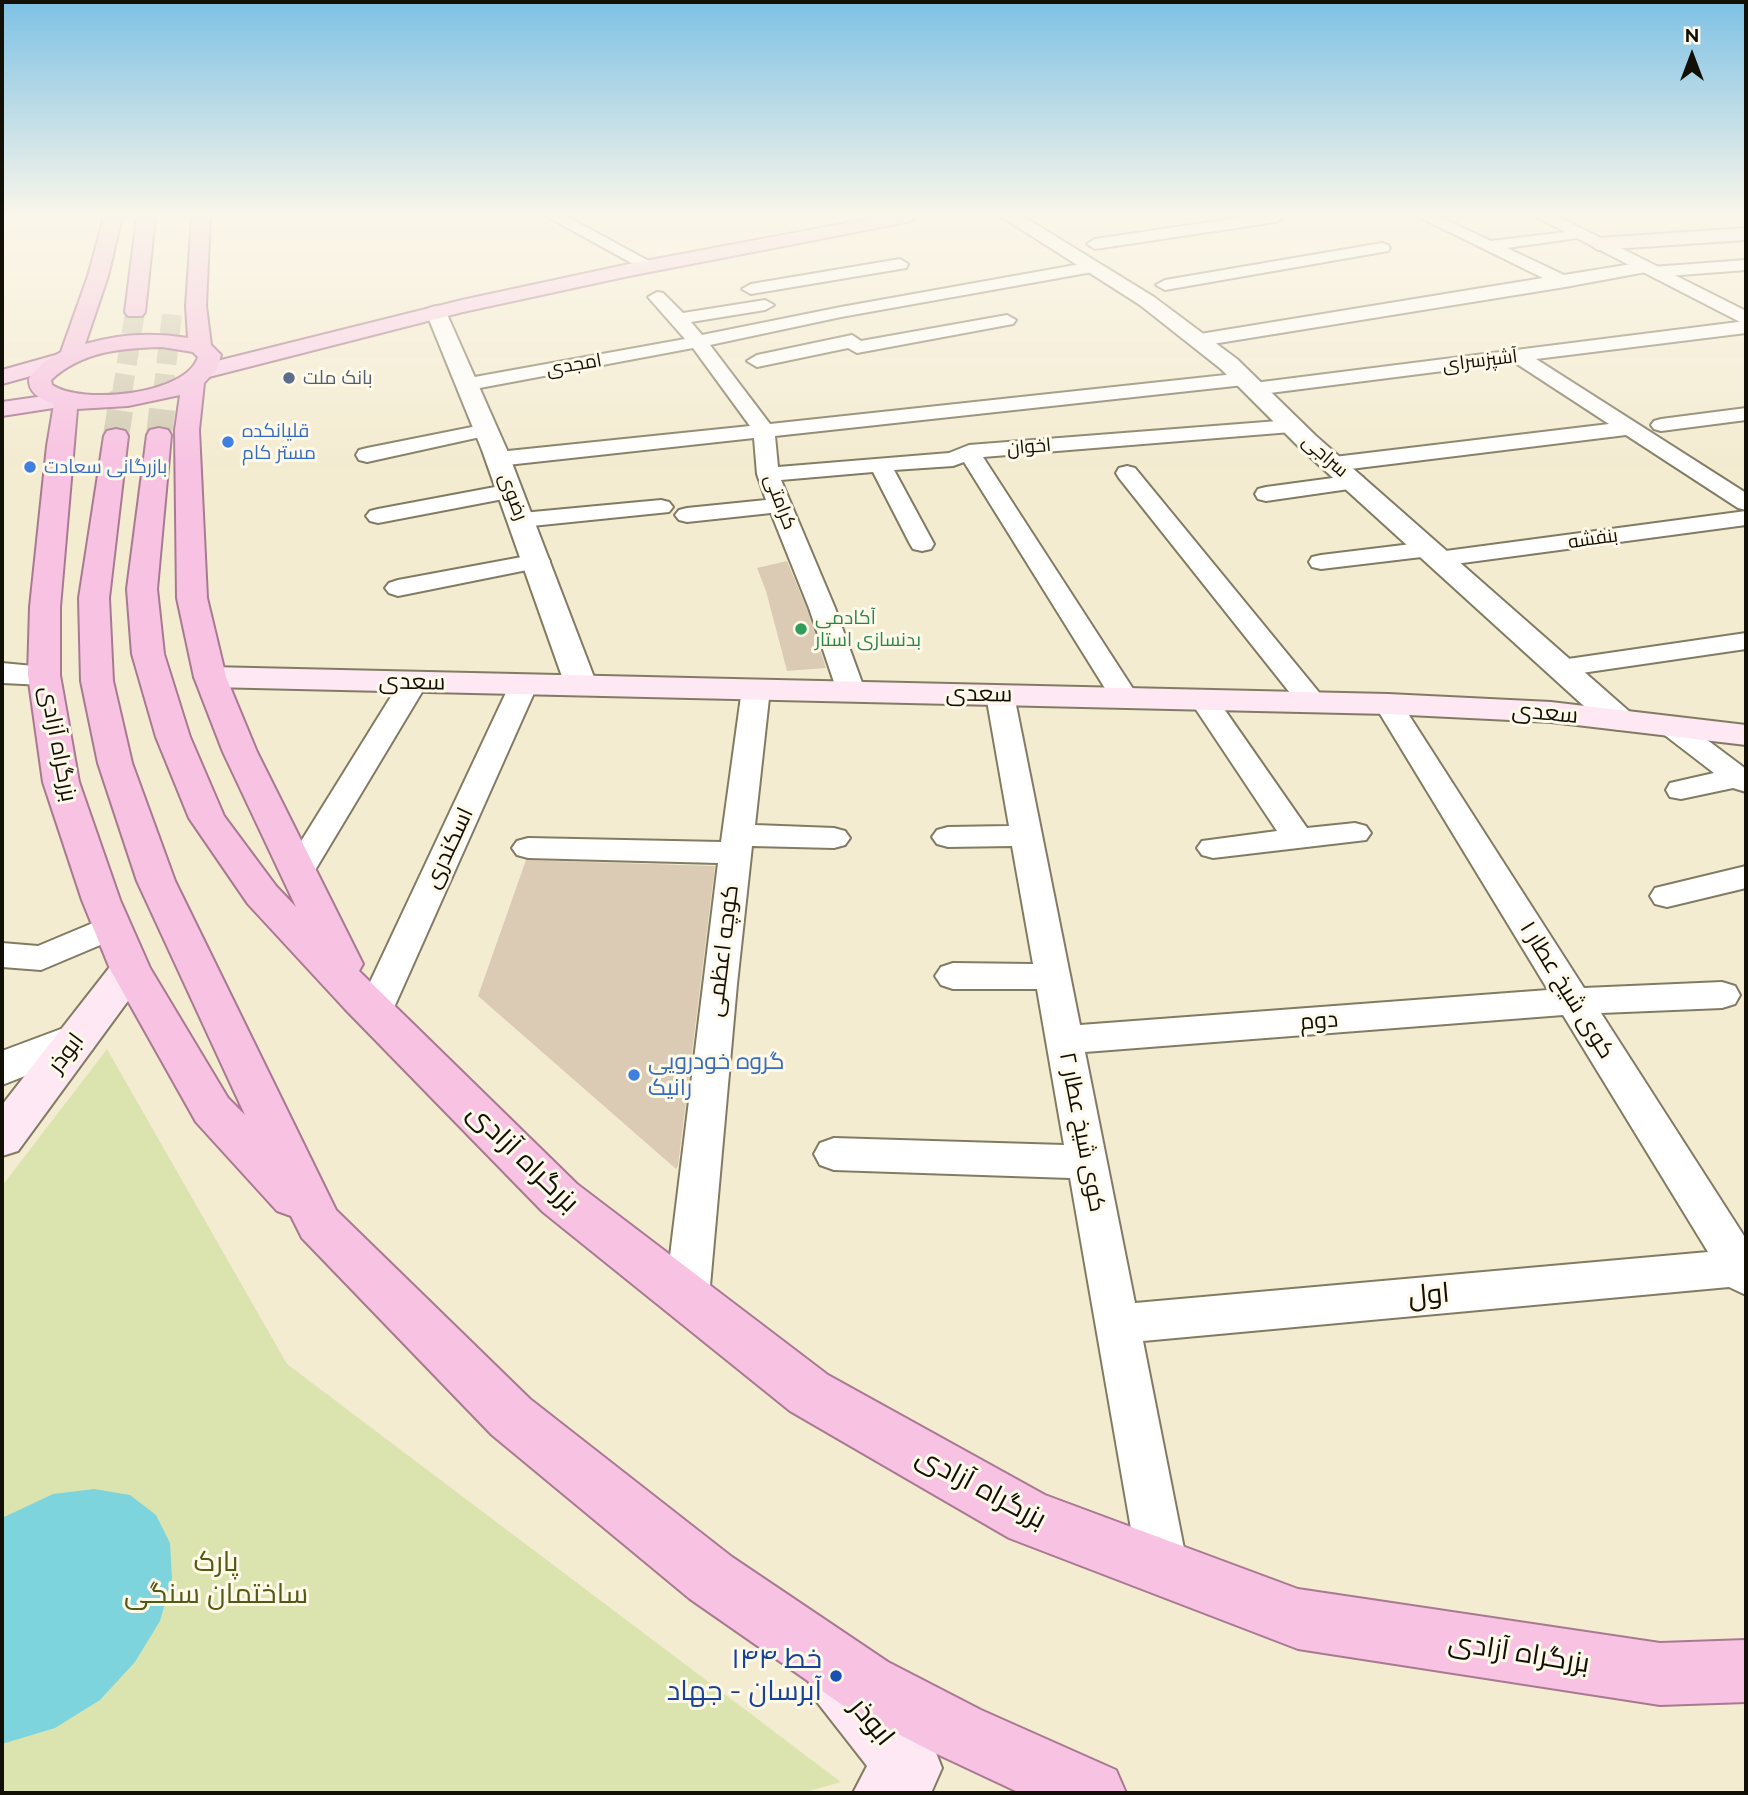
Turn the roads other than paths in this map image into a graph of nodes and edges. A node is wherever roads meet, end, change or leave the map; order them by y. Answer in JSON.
{"nodes":[{"id":1,"x":90,"y":301,"type":"edge"},
{"id":2,"x":136,"y":301,"type":"edge"},
{"id":3,"x":195,"y":301,"type":"edge"},
{"id":4,"x":488,"y":301,"type":"edge"},
{"id":5,"x":661,"y":301,"type":"edge"},
{"id":6,"x":761,"y":301,"type":"edge"},
{"id":7,"x":891,"y":301,"type":"edge"},
{"id":8,"x":1147,"y":301,"type":"edge"},
{"id":9,"x":1447,"y":301,"type":"edge"},
{"id":10,"x":1711,"y":301,"type":"edge"},
{"id":11,"x":765,"y":305,"type":"junction"},
{"id":12,"x":195,"y":306,"type":"junction"},
{"id":13,"x":1746,"y":306,"type":"edge"},
{"id":14,"x":1725,"y":308,"type":"junction"},
{"id":15,"x":135,"y":312,"type":"tunnel mouth"},
{"id":16,"x":436,"y":312,"type":"junction"},
{"id":17,"x":827,"y":315,"type":"junction"},
{"id":18,"x":84,"y":317,"type":"junction"},
{"id":19,"x":1746,"y":319,"type":"edge"},
{"id":20,"x":1007,"y":320,"type":"dead end"},
{"id":21,"x":783,"y":324,"type":"junction"},
{"id":22,"x":1746,"y":327,"type":"edge"},
{"id":23,"x":658,"y":329,"type":"dead end"},
{"id":24,"x":687,"y":329,"type":"junction"},
{"id":25,"x":1200,"y":340,"type":"junction"},
{"id":26,"x":854,"y":344,"type":"junction"},
{"id":27,"x":1520,"y":356,"type":"junction"},
{"id":28,"x":65,"y":358,"type":"junction"},
{"id":29,"x":757,"y":361,"type":"dead end"},
{"id":30,"x":201,"y":362,"type":"junction"},
{"id":31,"x":874,"y":364,"type":"dead end"},
{"id":32,"x":2,"y":377,"type":"edge"},
{"id":33,"x":469,"y":384,"type":"junction"},
{"id":34,"x":1249,"y":384,"type":"junction"},
{"id":35,"x":65,"y":400,"type":"junction"},
{"id":36,"x":2,"y":409,"type":"edge"},
{"id":37,"x":1746,"y":414,"type":"edge"},
{"id":38,"x":1661,"y":425,"type":"dead end"},
{"id":39,"x":1291,"y":426,"type":"junction"},
{"id":40,"x":1631,"y":428,"type":"junction"},
{"id":41,"x":487,"y":430,"type":"junction"},
{"id":42,"x":764,"y":430,"type":"junction"},
{"id":43,"x":154,"y":434,"type":"junction"},
{"id":44,"x":59,"y":446,"type":"junction"},
{"id":45,"x":970,"y":452,"type":"junction"},
{"id":46,"x":366,"y":455,"type":"dead end"},
{"id":47,"x":498,"y":458,"type":"junction"},
{"id":48,"x":1334,"y":464,"type":"junction"},
{"id":49,"x":880,"y":465,"type":"junction"},
{"id":50,"x":1127,"y":473,"type":"dead end"},
{"id":51,"x":768,"y":474,"type":"junction"},
{"id":52,"x":1355,"y":482,"type":"junction"},
{"id":53,"x":511,"y":491,"type":"junction"},
{"id":54,"x":1266,"y":494,"type":"dead end"},
{"id":55,"x":1746,"y":503,"type":"edge"},
{"id":56,"x":780,"y":505,"type":"junction"},
{"id":57,"x":661,"y":508,"type":"dead end"},
{"id":58,"x":687,"y":515,"type":"dead end"},
{"id":59,"x":378,"y":516,"type":"dead end"},
{"id":60,"x":1746,"y":518,"type":"edge"},
{"id":61,"x":522,"y":520,"type":"junction"},
{"id":62,"x":922,"y":544,"type":"dead end"},
{"id":63,"x":1434,"y":554,"type":"junction"},
{"id":64,"x":537,"y":561,"type":"junction"},
{"id":65,"x":1321,"y":562,"type":"dead end"},
{"id":66,"x":398,"y":588,"type":"dead end"},
{"id":67,"x":1746,"y":640,"type":"edge"},
{"id":68,"x":1560,"y":668,"type":"junction"},
{"id":69,"x":2,"y":673,"type":"edge"},
{"id":70,"x":44,"y":675,"type":"junction"},
{"id":71,"x":210,"y":677,"type":"junction"},
{"id":72,"x":414,"y":682,"type":"junction"},
{"id":73,"x":524,"y":684,"type":"junction"},
{"id":74,"x":581,"y":685,"type":"junction"},
{"id":75,"x":756,"y":689,"type":"junction"},
{"id":76,"x":851,"y":691,"type":"junction"},
{"id":77,"x":1000,"y":695,"type":"junction"},
{"id":78,"x":1125,"y":698,"type":"junction"},
{"id":79,"x":1203,"y":699,"type":"junction"},
{"id":80,"x":1312,"y":702,"type":"junction"},
{"id":81,"x":1388,"y":704,"type":"junction"},
{"id":82,"x":1619,"y":720,"type":"junction"},
{"id":83,"x":1672,"y":727,"type":"junction"},
{"id":84,"x":1746,"y":736,"type":"edge"},
{"id":85,"x":1743,"y":780,"type":"edge"},
{"id":86,"x":1681,"y":790,"type":"dead end"},
{"id":87,"x":1355,"y":832,"type":"dead end"},
{"id":88,"x":1026,"y":836,"type":"junction"},
{"id":89,"x":948,"y":837,"type":"dead end"},
{"id":90,"x":834,"y":838,"type":"dead end"},
{"id":91,"x":1298,"y":839,"type":"junction"},
{"id":92,"x":737,"y":844,"type":"junction"},
{"id":93,"x":528,"y":848,"type":"dead end"},
{"id":94,"x":1213,"y":848,"type":"dead end"},
{"id":95,"x":298,"y":872,"type":"junction"},
{"id":96,"x":1746,"y":877,"type":"edge"},
{"id":97,"x":1667,"y":897,"type":"dead end"},
{"id":98,"x":112,"y":927,"type":"junction"},
{"id":99,"x":2,"y":956,"type":"edge"},
{"id":100,"x":131,"y":969,"type":"junction"},
{"id":101,"x":953,"y":976,"type":"dead end"},
{"id":102,"x":1053,"y":978,"type":"junction"},
{"id":103,"x":1722,"y":995,"type":"dead end"},
{"id":104,"x":1574,"y":1001,"type":"junction"},
{"id":105,"x":367,"y":1005,"type":"junction"},
{"id":106,"x":77,"y":1039,"type":"junction"},
{"id":107,"x":1065,"y":1040,"type":"junction"},
{"id":108,"x":2,"y":1069,"type":"edge"},
{"id":109,"x":2,"y":1138,"type":"edge"},
{"id":110,"x":834,"y":1154,"type":"dead end"},
{"id":111,"x":1087,"y":1162,"type":"junction"},
{"id":112,"x":319,"y":1224,"type":"junction"},
{"id":113,"x":1744,"y":1270,"type":"edge"},
{"id":114,"x":687,"y":1297,"type":"junction"},
{"id":115,"x":1117,"y":1324,"type":"junction"},
{"id":116,"x":1163,"y":1569,"type":"junction"},
{"id":117,"x":814,"y":1649,"type":"junction"},
{"id":118,"x":1746,"y":1671,"type":"edge"},
{"id":119,"x":886,"y":1793,"type":"edge"},
{"id":120,"x":1093,"y":1793,"type":"edge"}],
"edges":[{"from":1,"to":18,"type":"highway"},
{"from":2,"to":15,"type":"highway"},
{"from":3,"to":12,"type":"highway","name":"بزرگراه آزادی"},
{"from":4,"to":16,"type":"main road"},
{"from":5,"to":24,"type":"street"},
{"from":6,"to":11,"type":"street"},
{"from":7,"to":17,"type":"street","name":"امجدی"},
{"from":8,"to":25,"type":"street","name":"سراجی"},
{"from":9,"to":25,"type":"street"},
{"from":10,"to":14,"type":"street"},
{"from":11,"to":21,"type":"street"},
{"from":11,"to":24,"type":"street"},
{"from":12,"to":18,"type":"highway"},
{"from":12,"to":30,"type":"highway","name":"بزرگراه آزادی"},
{"from":13,"to":14,"type":"street"},
{"from":14,"to":19,"type":"street"},
{"from":16,"to":30,"type":"main road"},
{"from":16,"to":33,"type":"street","name":"رضوی"},
{"from":17,"to":21,"type":"street","name":"امجدی"},
{"from":17,"to":26,"type":"street"},
{"from":18,"to":28,"type":"highway"},
{"from":20,"to":26,"type":"street"},
{"from":21,"to":24,"type":"street","name":"امجدی"},
{"from":22,"to":27,"type":"street","name":"آشپزسرای"},
{"from":23,"to":24,"type":"street"},
{"from":24,"to":33,"type":"street","name":"امجدی"},
{"from":24,"to":42,"type":"street"},
{"from":25,"to":34,"type":"street","name":"سراجی"},
{"from":26,"to":29,"type":"street"},
{"from":26,"to":31,"type":"street"},
{"from":27,"to":34,"type":"street","name":"آشپزسرای"},
{"from":27,"to":40,"type":"street"},
{"from":28,"to":30,"type":"highway"},
{"from":28,"to":32,"type":"main road"},
{"from":28,"to":35,"type":"highway"},
{"from":30,"to":35,"type":"highway"},
{"from":30,"to":43,"type":"highway","name":"بزرگراه آزادی"},
{"from":33,"to":41,"type":"street","name":"رضوی"},
{"from":34,"to":39,"type":"street","name":"سراجی"},
{"from":34,"to":42,"type":"street","name":"آشپزسرای"},
{"from":35,"to":36,"type":"main road"},
{"from":35,"to":44,"type":"highway","name":"بزرگراه آزادی"},
{"from":37,"to":38,"type":"street"},
{"from":39,"to":45,"type":"street","name":"اخوان"},
{"from":39,"to":48,"type":"street","name":"سراجی"},
{"from":40,"to":48,"type":"street"},
{"from":40,"to":55,"type":"street"},
{"from":41,"to":46,"type":"street"},
{"from":41,"to":47,"type":"street","name":"رضوی"},
{"from":42,"to":47,"type":"street","name":"آشپزسرای"},
{"from":42,"to":51,"type":"street","name":"کرامتی"},
{"from":43,"to":44,"type":"highway"},
{"from":43,"to":71,"type":"highway","name":"بزرگراه آزادی"},
{"from":43,"to":105,"type":"highway","name":"بزرگراه آزادی"},
{"from":43,"to":112,"type":"highway","name":"بزرگراه آزادی"},
{"from":44,"to":70,"type":"highway","name":"بزرگراه آزادی"},
{"from":45,"to":49,"type":"street","name":"اخوان"},
{"from":45,"to":78,"type":"street"},
{"from":47,"to":53,"type":"street","name":"رضوی"},
{"from":48,"to":52,"type":"street","name":"سراجی"},
{"from":49,"to":51,"type":"street","name":"اخوان"},
{"from":49,"to":62,"type":"street"},
{"from":50,"to":80,"type":"street"},
{"from":51,"to":56,"type":"street","name":"کرامتی"},
{"from":52,"to":54,"type":"street"},
{"from":52,"to":63,"type":"street","name":"سراجی"},
{"from":53,"to":59,"type":"street"},
{"from":53,"to":61,"type":"street","name":"رضوی"},
{"from":56,"to":58,"type":"street"},
{"from":56,"to":76,"type":"street","name":"کرامتی"},
{"from":57,"to":61,"type":"street"},
{"from":60,"to":63,"type":"street","name":"بنفشه"},
{"from":61,"to":64,"type":"street","name":"رضوی"},
{"from":63,"to":65,"type":"street","name":"بنفشه"},
{"from":63,"to":68,"type":"street","name":"سراجی"},
{"from":64,"to":66,"type":"street"},
{"from":64,"to":74,"type":"street","name":"رضوی"},
{"from":67,"to":68,"type":"street"},
{"from":68,"to":82,"type":"street","name":"سراجی"},
{"from":69,"to":70,"type":"street"},
{"from":70,"to":98,"type":"highway","name":"بزرگراه آزادی"},
{"from":71,"to":72,"type":"main road","name":"سعدی"},
{"from":71,"to":95,"type":"highway","name":"بزرگراه آزادی"},
{"from":72,"to":73,"type":"main road","name":"سعدی"},
{"from":72,"to":95,"type":"street"},
{"from":73,"to":74,"type":"main road","name":"سعدی"},
{"from":73,"to":105,"type":"street","name":"اسکندری"},
{"from":74,"to":75,"type":"main road","name":"سعدی"},
{"from":75,"to":76,"type":"main road","name":"سعدی"},
{"from":75,"to":92,"type":"street","name":"کوچه اعظمی"},
{"from":76,"to":77,"type":"main road","name":"سعدی"},
{"from":77,"to":78,"type":"main road","name":"سعدی"},
{"from":77,"to":88,"type":"street","name":"کوی شیخ عطار ۲"},
{"from":78,"to":79,"type":"main road","name":"سعدی"},
{"from":79,"to":80,"type":"main road","name":"سعدی"},
{"from":79,"to":91,"type":"street"},
{"from":80,"to":81,"type":"main road","name":"سعدی"},
{"from":81,"to":82,"type":"main road","name":"سعدی"},
{"from":81,"to":104,"type":"street","name":"کوی شیخ عطار ۱"},
{"from":82,"to":83,"type":"main road","name":"سعدی"},
{"from":83,"to":84,"type":"main road","name":"سعدی"},
{"from":83,"to":85,"type":"street"},
{"from":85,"to":86,"type":"street"},
{"from":87,"to":91,"type":"street"},
{"from":88,"to":89,"type":"street"},
{"from":88,"to":102,"type":"street","name":"کوی شیخ عطار ۲"},
{"from":90,"to":92,"type":"street"},
{"from":91,"to":94,"type":"street"},
{"from":92,"to":93,"type":"street"},
{"from":92,"to":114,"type":"street","name":"کوچه اعظمی"},
{"from":95,"to":105,"type":"highway","name":"بزرگراه آزادی"},
{"from":96,"to":97,"type":"street"},
{"from":98,"to":99,"type":"street"},
{"from":98,"to":100,"type":"highway","name":"بزرگراه آزادی"},
{"from":100,"to":106,"type":"main road","name":"ابوذر"},
{"from":100,"to":112,"type":"highway","name":"بزرگراه آزادی"},
{"from":101,"to":102,"type":"street"},
{"from":102,"to":107,"type":"street","name":"کوی شیخ عطار ۲"},
{"from":103,"to":104,"type":"street","name":"دوم"},
{"from":104,"to":107,"type":"street","name":"دوم"},
{"from":104,"to":113,"type":"street","name":"کوی شیخ عطار ۱"},
{"from":105,"to":114,"type":"highway","name":"بزرگراه آزادی"},
{"from":106,"to":108,"type":"street"},
{"from":106,"to":109,"type":"main road","name":"ابوذر"},
{"from":107,"to":111,"type":"street","name":"کوی شیخ عطار ۲"},
{"from":110,"to":111,"type":"street"},
{"from":111,"to":115,"type":"street","name":"کوی شیخ عطار ۲"},
{"from":112,"to":117,"type":"highway","name":"بزرگراه آزادی"},
{"from":113,"to":115,"type":"street","name":"اول"},
{"from":114,"to":116,"type":"highway","name":"بزرگراه آزادی"},
{"from":115,"to":116,"type":"street","name":"کوی شیخ عطار ۲"},
{"from":116,"to":118,"type":"highway","name":"بزرگراه آزادی"},
{"from":117,"to":119,"type":"main road","name":"ابوذر"},
{"from":117,"to":120,"type":"highway","name":"بزرگراه آزادی"}]}
